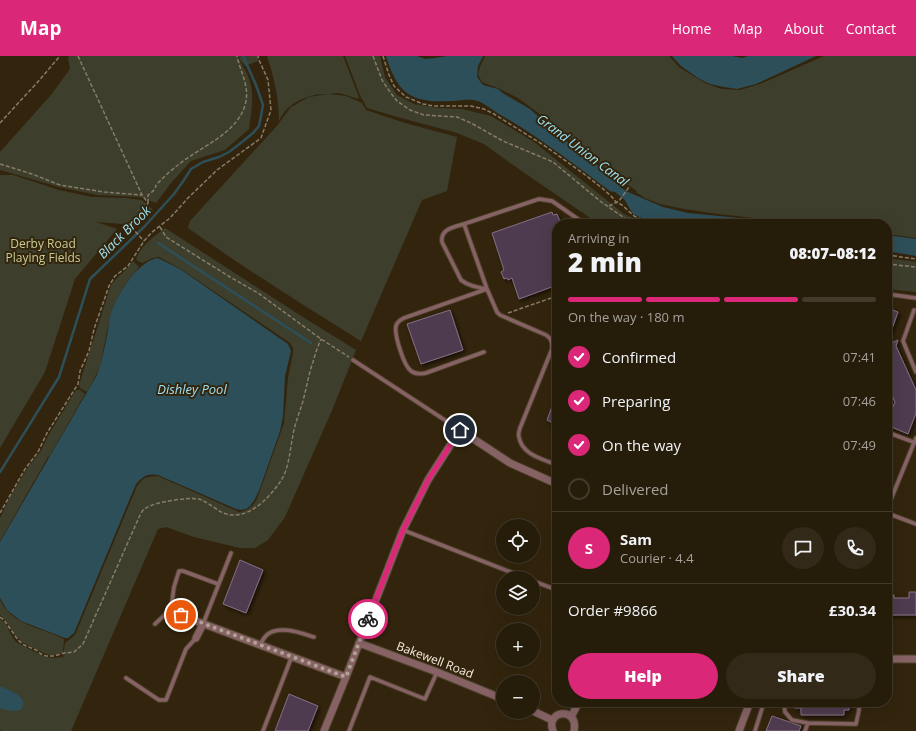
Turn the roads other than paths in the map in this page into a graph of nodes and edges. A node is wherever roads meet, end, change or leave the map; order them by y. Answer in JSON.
{"nodes":[{"id":1,"x":577,"y":219,"type":"edge"},
{"id":2,"x":464,"y":224,"type":"junction"},
{"id":3,"x":487,"y":289,"type":"junction"},
{"id":4,"x":892,"y":295,"type":"edge"},
{"id":5,"x":916,"y":298,"type":"edge"},
{"id":6,"x":914,"y":310,"type":"dead end"},
{"id":7,"x":552,"y":343,"type":"edge"},
{"id":8,"x":552,"y":349,"type":"edge"},
{"id":9,"x":484,"y":352,"type":"dead end"},
{"id":10,"x":353,"y":360,"type":"road end"},
{"id":11,"x":916,"y":372,"type":"edge"},
{"id":12,"x":460,"y":430,"type":"junction"},
{"id":13,"x":892,"y":434,"type":"edge"},
{"id":14,"x":915,"y":441,"type":"edge"},
{"id":15,"x":552,"y":463,"type":"edge"},
{"id":16,"x":552,"y":482,"type":"edge"},
{"id":17,"x":892,"y":497,"type":"edge"},
{"id":18,"x":892,"y":514,"type":"edge"},
{"id":19,"x":916,"y":524,"type":"edge"},
{"id":20,"x":403,"y":530,"type":"junction"},
{"id":21,"x":231,"y":553,"type":"dead end"},
{"id":22,"x":508,"y":571,"type":"edge"},
{"id":23,"x":218,"y":584,"type":"junction"},
{"id":24,"x":540,"y":584,"type":"edge"},
{"id":25,"x":552,"y":588,"type":"edge"},
{"id":26,"x":172,"y":609,"type":"junction"},
{"id":27,"x":188,"y":618,"type":"joint"},
{"id":28,"x":155,"y":624,"type":"dead end"},
{"id":29,"x":203,"y":624,"type":"junction"},
{"id":30,"x":314,"y":637,"type":"dead end"},
{"id":31,"x":196,"y":638,"type":"joint"},
{"id":32,"x":359,"y":643,"type":"junction"},
{"id":33,"x":260,"y":645,"type":"junction"},
{"id":34,"x":292,"y":656,"type":"junction"},
{"id":35,"x":892,"y":659,"type":"edge"},
{"id":36,"x":916,"y":659,"type":"edge"},
{"id":37,"x":437,"y":672,"type":"junction"},
{"id":38,"x":346,"y":677,"type":"junction"},
{"id":39,"x":126,"y":678,"type":"dead end"},
{"id":40,"x":496,"y":696,"type":"edge"},
{"id":41,"x":576,"y":707,"type":"edge"},
{"id":42,"x":748,"y":707,"type":"edge"},
{"id":43,"x":762,"y":707,"type":"edge"},
{"id":44,"x":785,"y":707,"type":"edge"},
{"id":45,"x":859,"y":707,"type":"edge"},
{"id":46,"x":540,"y":714,"type":"edge"},
{"id":47,"x":571,"y":716,"type":"junction"},
{"id":48,"x":552,"y":720,"type":"junction"},
{"id":49,"x":808,"y":723,"type":"junction"},
{"id":50,"x":263,"y":731,"type":"edge"},
{"id":51,"x":324,"y":731,"type":"edge"},
{"id":52,"x":349,"y":731,"type":"edge"},
{"id":53,"x":554,"y":731,"type":"edge"},
{"id":54,"x":575,"y":731,"type":"edge"},
{"id":55,"x":739,"y":731,"type":"edge"},
{"id":56,"x":755,"y":731,"type":"edge"},
{"id":57,"x":805,"y":731,"type":"edge"}],
"edges":[{"from":1,"to":2,"type":"lane"},
{"from":2,"to":3,"type":"lane"},
{"from":2,"to":3,"type":"lane"},
{"from":3,"to":7,"type":"lane"},
{"from":3,"to":9,"type":"lane"},
{"from":4,"to":5,"type":"lane"},
{"from":6,"to":11,"type":"lane"},
{"from":8,"to":15,"type":"lane"},
{"from":10,"to":12,"type":"lane"},
{"from":12,"to":16,"type":"street"},
{"from":12,"to":20,"type":"street"},
{"from":13,"to":14,"type":"lane"},
{"from":14,"to":17,"type":"lane"},
{"from":18,"to":19,"type":"lane"},
{"from":20,"to":22,"type":"lane"},
{"from":20,"to":32,"type":"street"},
{"from":21,"to":23,"type":"lane"},
{"from":23,"to":26,"type":"lane"},
{"from":23,"to":29,"type":"lane"},
{"from":24,"to":25,"type":"lane"},
{"from":26,"to":27,"type":"lane"},
{"from":26,"to":28,"type":"lane"},
{"from":27,"to":29,"type":"street"},
{"from":29,"to":31,"type":"street"},
{"from":29,"to":33,"type":"street"},
{"from":30,"to":33,"type":"lane"},
{"from":31,"to":39,"type":"lane"},
{"from":32,"to":37,"type":"street","name":"Bakewell Road"},
{"from":32,"to":38,"type":"street"},
{"from":33,"to":34,"type":"street"},
{"from":34,"to":38,"type":"street"},
{"from":34,"to":50,"type":"lane"},
{"from":35,"to":36,"type":"street"},
{"from":37,"to":40,"type":"street","name":"Bakewell Road"},
{"from":37,"to":52,"type":"lane"},
{"from":38,"to":51,"type":"street"},
{"from":41,"to":47,"type":"street"},
{"from":42,"to":55,"type":"street"},
{"from":43,"to":56,"type":"lane"},
{"from":44,"to":49,"type":"lane"},
{"from":45,"to":49,"type":"lane"},
{"from":46,"to":48,"type":"street"},
{"from":47,"to":48,"type":"street"},
{"from":47,"to":54,"type":"street"},
{"from":48,"to":53,"type":"street"},
{"from":49,"to":57,"type":"lane"}]}
